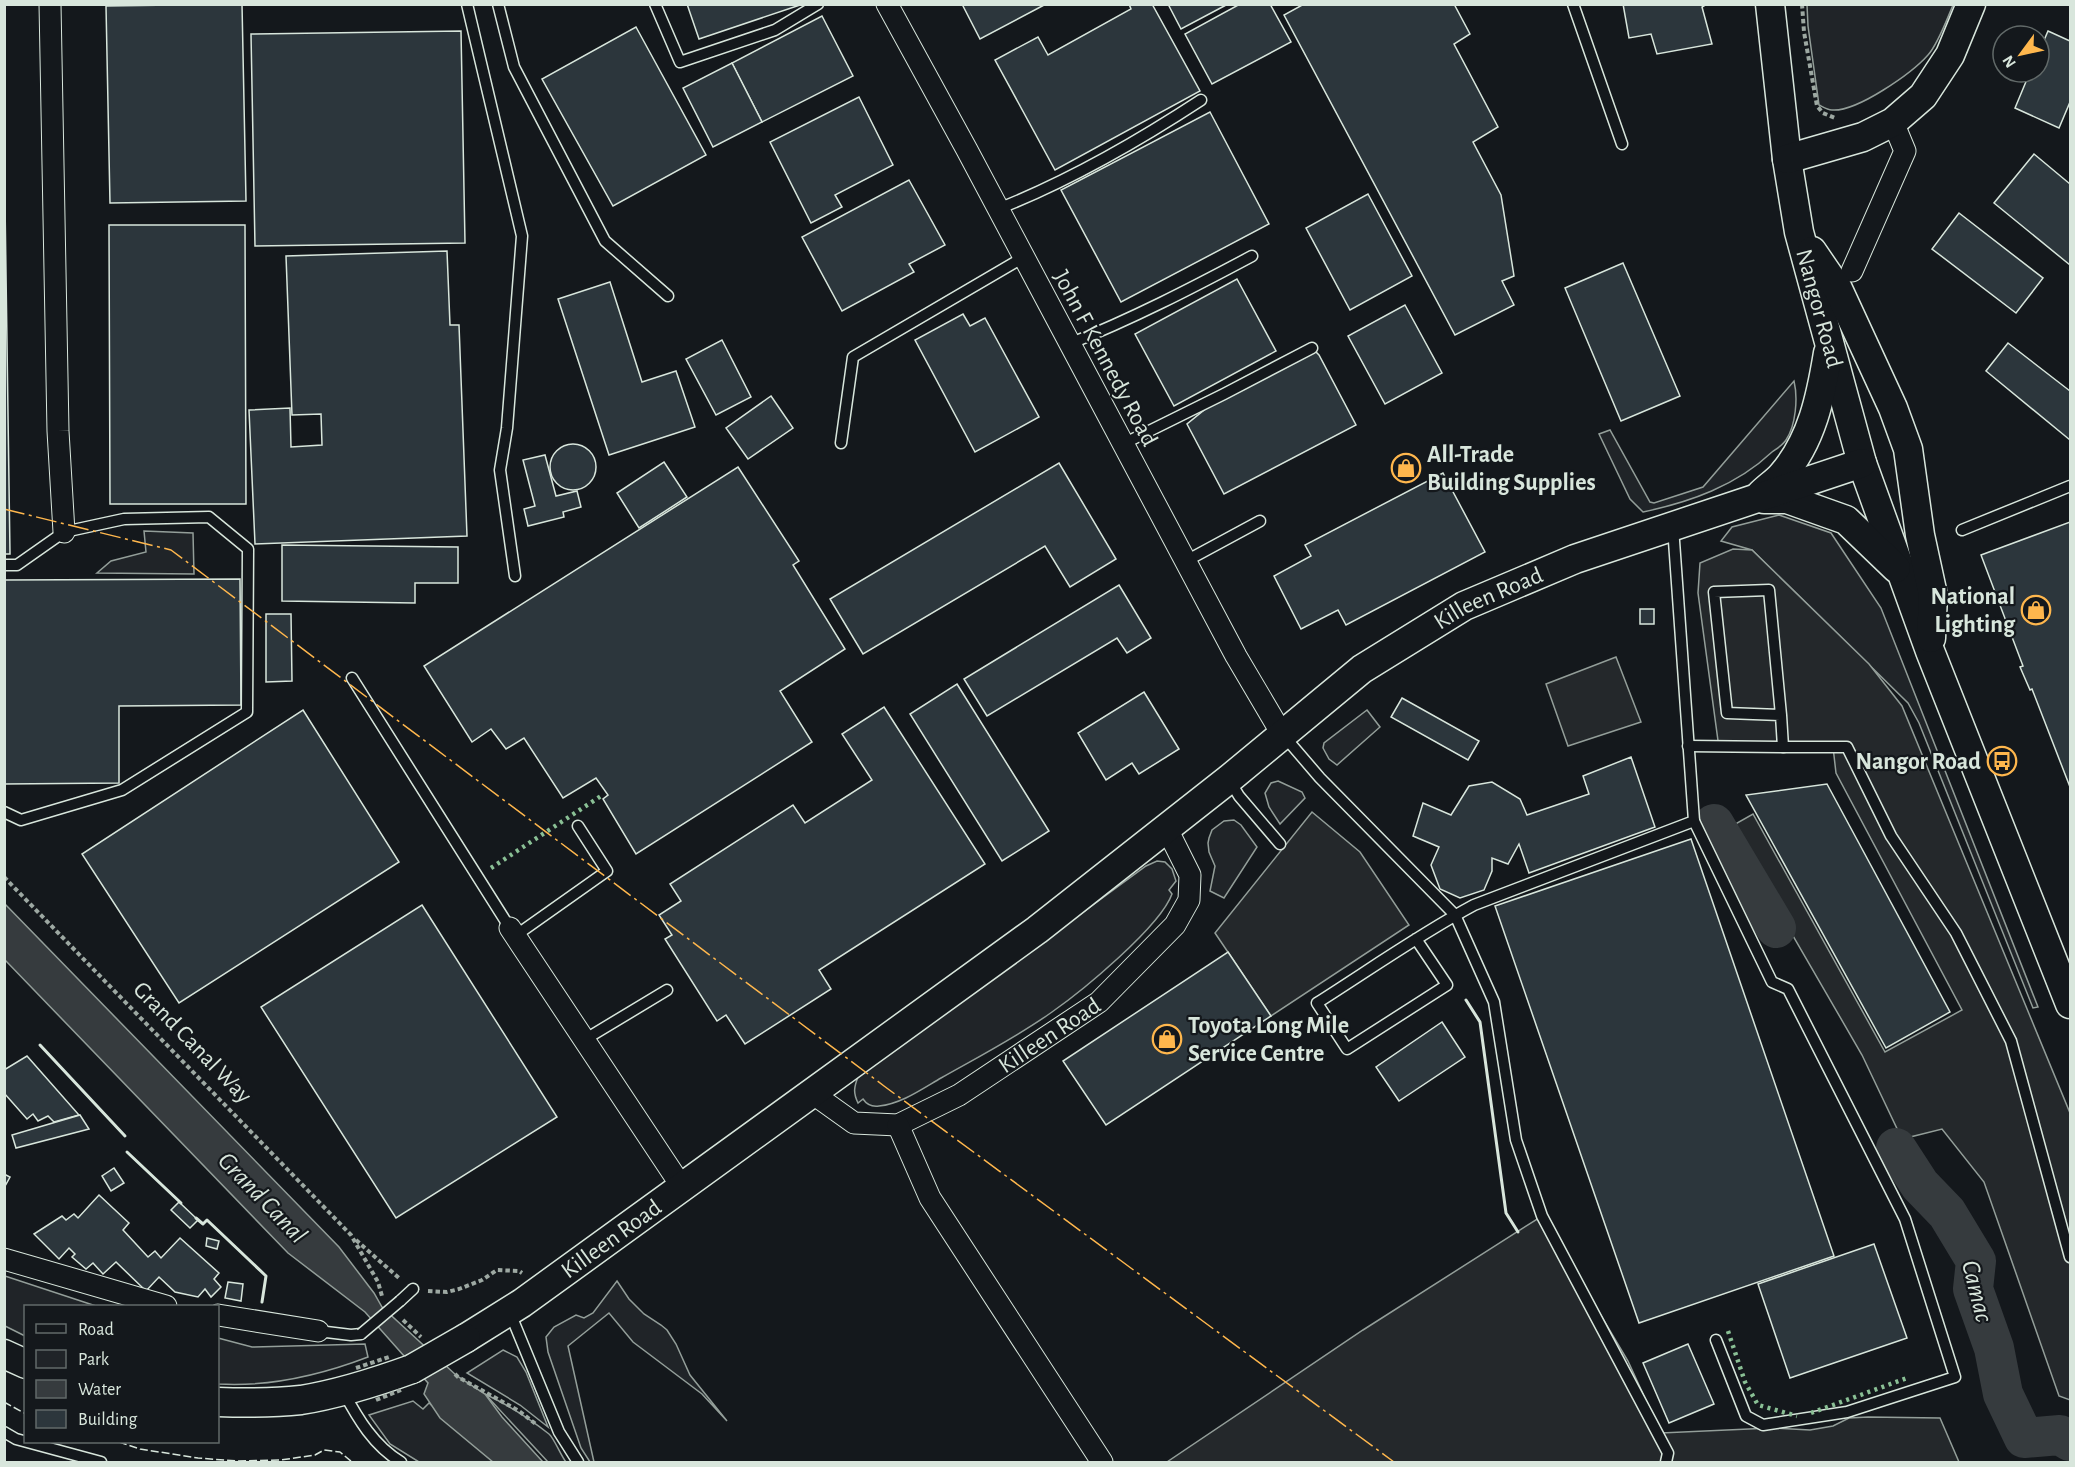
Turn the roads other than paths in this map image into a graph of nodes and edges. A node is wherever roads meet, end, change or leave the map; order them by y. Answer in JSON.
{"nodes":[{"id":1,"x":50,"y":4,"type":"edge"},
{"id":2,"x":467,"y":4,"type":"edge"},
{"id":3,"x":498,"y":4,"type":"edge"},
{"id":4,"x":655,"y":4,"type":"edge"},
{"id":5,"x":818,"y":4,"type":"edge"},
{"id":6,"x":887,"y":4,"type":"edge"},
{"id":7,"x":1574,"y":4,"type":"edge"},
{"id":8,"x":1770,"y":4,"type":"edge"},
{"id":9,"x":1971,"y":4,"type":"edge"},
{"id":10,"x":1201,"y":100,"type":"dead end"},
{"id":11,"x":1893,"y":122,"type":"junction"},
{"id":12,"x":1622,"y":144,"type":"dead end"},
{"id":13,"x":1787,"y":159,"type":"junction"},
{"id":14,"x":998,"y":209,"type":"junction"},
{"id":15,"x":1799,"y":232,"type":"junction"},
{"id":16,"x":1252,"y":256,"type":"dead end"},
{"id":17,"x":1024,"y":257,"type":"junction"},
{"id":18,"x":1852,"y":271,"type":"dead end"},
{"id":19,"x":668,"y":296,"type":"dead end"},
{"id":20,"x":1069,"y":344,"type":"junction"},
{"id":21,"x":1830,"y":345,"type":"junction"},
{"id":22,"x":1312,"y":348,"type":"dead end"},
{"id":23,"x":841,"y":443,"type":"dead end"},
{"id":24,"x":1123,"y":444,"type":"junction"},
{"id":25,"x":1862,"y":463,"type":"junction"},
{"id":26,"x":2070,"y":486,"type":"edge"},
{"id":27,"x":1755,"y":499,"type":"junction"},
{"id":28,"x":1260,"y":521,"type":"dead end"},
{"id":29,"x":1673,"y":526,"type":"junction"},
{"id":30,"x":1962,"y":530,"type":"dead end"},
{"id":31,"x":64,"y":531,"type":"junction"},
{"id":32,"x":1186,"y":561,"type":"junction"},
{"id":33,"x":4,"y":565,"type":"edge"},
{"id":34,"x":1902,"y":573,"type":"junction"},
{"id":35,"x":515,"y":576,"type":"dead end"},
{"id":36,"x":1930,"y":651,"type":"junction"},
{"id":37,"x":352,"y":678,"type":"dead end"},
{"id":38,"x":1781,"y":715,"type":"junction"},
{"id":39,"x":1282,"y":734,"type":"junction"},
{"id":40,"x":1688,"y":746,"type":"junction"},
{"id":41,"x":1783,"y":747,"type":"junction"},
{"id":42,"x":1229,"y":779,"type":"junction"},
{"id":43,"x":4,"y":812,"type":"edge"},
{"id":44,"x":1694,"y":821,"type":"junction"},
{"id":45,"x":579,"y":826,"type":"dead end"},
{"id":46,"x":1167,"y":829,"type":"junction"},
{"id":47,"x":1280,"y":844,"type":"dead end"},
{"id":48,"x":1455,"y":915,"type":"junction"},
{"id":49,"x":513,"y":932,"type":"junction"},
{"id":50,"x":1416,"y":939,"type":"junction"},
{"id":51,"x":667,"y":990,"type":"dead end"},
{"id":52,"x":2070,"y":1004,"type":"edge"},
{"id":53,"x":584,"y":1040,"type":"junction"},
{"id":54,"x":812,"y":1093,"type":"junction"},
{"id":55,"x":898,"y":1125,"type":"junction"},
{"id":56,"x":682,"y":1187,"type":"junction"},
{"id":57,"x":2070,"y":1257,"type":"edge"},
{"id":58,"x":4,"y":1259,"type":"edge"},
{"id":59,"x":413,"y":1289,"type":"road end"},
{"id":60,"x":163,"y":1305,"type":"edge"},
{"id":61,"x":509,"y":1312,"type":"junction"},
{"id":62,"x":219,"y":1315,"type":"edge"},
{"id":63,"x":318,"y":1331,"type":"joint"},
{"id":64,"x":1716,"y":1340,"type":"dead end"},
{"id":65,"x":4,"y":1353,"type":"edge"},
{"id":66,"x":24,"y":1363,"type":"edge"},
{"id":67,"x":354,"y":1388,"type":"junction"},
{"id":68,"x":219,"y":1402,"type":"edge"},
{"id":69,"x":4,"y":1432,"type":"edge"},
{"id":70,"x":24,"y":1441,"type":"edge"},
{"id":71,"x":31,"y":1443,"type":"edge"},
{"id":72,"x":101,"y":1462,"type":"edge"},
{"id":73,"x":401,"y":1462,"type":"edge"},
{"id":74,"x":578,"y":1462,"type":"edge"},
{"id":75,"x":1102,"y":1462,"type":"edge"},
{"id":76,"x":1666,"y":1462,"type":"edge"}],
"edges":[{"from":1,"to":31,"type":"street"},
{"from":2,"to":35,"type":"lane"},
{"from":3,"to":19,"type":"lane"},
{"from":4,"to":5,"type":"lane"},
{"from":6,"to":14,"type":"street","name":"John F Kennedy Road"},
{"from":7,"to":12,"type":"lane"},
{"from":8,"to":13,"type":"street","name":"Nangor Road"},
{"from":9,"to":11,"type":"street"},
{"from":10,"to":14,"type":"lane"},
{"from":11,"to":13,"type":"street"},
{"from":11,"to":18,"type":"street"},
{"from":13,"to":15,"type":"street","name":"Nangor Road"},
{"from":14,"to":17,"type":"street","name":"John F Kennedy Road"},
{"from":15,"to":21,"type":"street","name":"Nangor Road"},
{"from":15,"to":36,"type":"street"},
{"from":16,"to":20,"type":"lane"},
{"from":17,"to":20,"type":"street","name":"John F Kennedy Road"},
{"from":17,"to":23,"type":"lane"},
{"from":20,"to":24,"type":"street","name":"John F Kennedy Road"},
{"from":21,"to":25,"type":"street","name":"Nangor Road"},
{"from":21,"to":27,"type":"street"},
{"from":22,"to":24,"type":"lane"},
{"from":24,"to":32,"type":"street","name":"John F Kennedy Road"},
{"from":25,"to":27,"type":"street","name":"Killeen Road"},
{"from":25,"to":34,"type":"street","name":"Nangor Road"},
{"from":26,"to":30,"type":"lane"},
{"from":27,"to":29,"type":"street","name":"Killeen Road"},
{"from":27,"to":34,"type":"street"},
{"from":28,"to":32,"type":"lane"},
{"from":29,"to":39,"type":"street","name":"Killeen Road"},
{"from":29,"to":40,"type":"lane"},
{"from":31,"to":33,"type":"lane"},
{"from":31,"to":43,"type":"lane"},
{"from":32,"to":39,"type":"street","name":"John F Kennedy Road"},
{"from":34,"to":36,"type":"street","name":"Nangor Road"},
{"from":36,"to":52,"type":"street","name":"Nangor Road"},
{"from":37,"to":49,"type":"lane"},
{"from":38,"to":38,"type":"lane"},
{"from":38,"to":41,"type":"lane"},
{"from":39,"to":42,"type":"street","name":"Killeen Road"},
{"from":39,"to":48,"type":"lane"},
{"from":40,"to":41,"type":"lane"},
{"from":40,"to":44,"type":"lane"},
{"from":41,"to":57,"type":"lane"},
{"from":42,"to":46,"type":"street","name":"Killeen Road"},
{"from":42,"to":47,"type":"lane"},
{"from":44,"to":48,"type":"lane"},
{"from":44,"to":64,"type":"lane"},
{"from":45,"to":49,"type":"lane"},
{"from":46,"to":54,"type":"street","name":"Killeen Road"},
{"from":46,"to":55,"type":"street","name":"Killeen Road"},
{"from":48,"to":50,"type":"lane"},
{"from":48,"to":76,"type":"lane"},
{"from":49,"to":53,"type":"street"},
{"from":50,"to":50,"type":"lane"},
{"from":51,"to":53,"type":"lane"},
{"from":53,"to":56,"type":"street"},
{"from":54,"to":55,"type":"street","name":"Killeen Road"},
{"from":54,"to":56,"type":"street","name":"Killeen Road"},
{"from":55,"to":75,"type":"street"},
{"from":56,"to":61,"type":"street","name":"Killeen Road"},
{"from":58,"to":60,"type":"street"},
{"from":59,"to":63,"type":"lane","bridge":true},
{"from":61,"to":67,"type":"street","name":"Killeen Road","bridge":true},
{"from":61,"to":74,"type":"lane"},
{"from":62,"to":63,"type":"street"},
{"from":65,"to":66,"type":"street"},
{"from":67,"to":68,"type":"street"},
{"from":67,"to":73,"type":"lane"},
{"from":69,"to":70,"type":"lane"},
{"from":71,"to":72,"type":"lane"}]}
